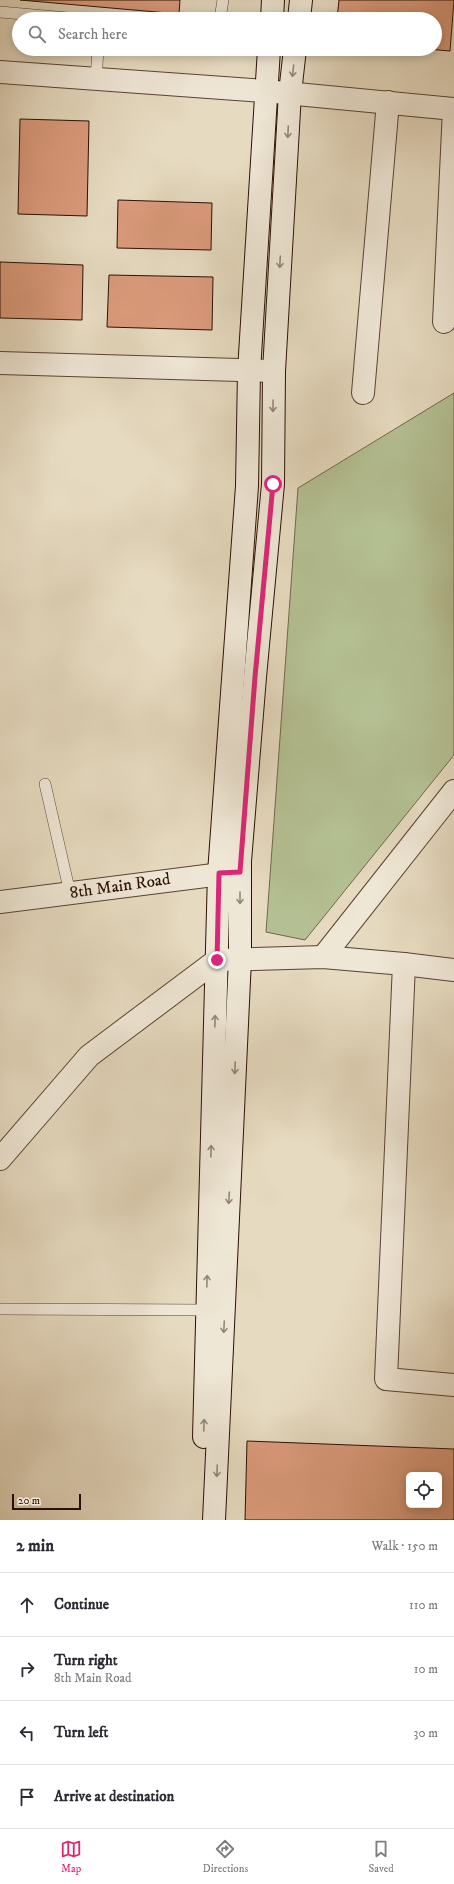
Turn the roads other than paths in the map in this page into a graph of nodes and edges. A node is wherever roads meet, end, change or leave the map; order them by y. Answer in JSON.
{"nodes":[{"id":1,"x":223,"y":0,"type":"edge"},
{"id":2,"x":273,"y":0,"type":"edge"},
{"id":3,"x":301,"y":0,"type":"edge"},
{"id":4,"x":0,"y":12,"type":"edge"},
{"id":5,"x":221,"y":12,"type":"edge"},
{"id":6,"x":272,"y":12,"type":"edge"},
{"id":7,"x":300,"y":12,"type":"edge"},
{"id":8,"x":12,"y":13,"type":"edge"},
{"id":9,"x":98,"y":56,"type":"edge"},
{"id":10,"x":268,"y":56,"type":"edge"},
{"id":11,"x":294,"y":56,"type":"edge"},
{"id":12,"x":0,"y":72,"type":"edge"},
{"id":13,"x":96,"y":80,"type":"junction"},
{"id":14,"x":265,"y":91,"type":"junction"},
{"id":15,"x":290,"y":93,"type":"junction"},
{"id":16,"x":388,"y":102,"type":"junction"},
{"id":17,"x":454,"y":109,"type":"edge"},
{"id":18,"x":444,"y":322,"type":"dead end"},
{"id":19,"x":0,"y":363,"type":"edge"},
{"id":20,"x":249,"y":371,"type":"junction"},
{"id":21,"x":274,"y":371,"type":"junction"},
{"id":22,"x":363,"y":393,"type":"dead end"},
{"id":23,"x":233,"y":676,"type":"junction"},
{"id":24,"x":255,"y":677,"type":"junction"},
{"id":25,"x":45,"y":784,"type":"dead end"},
{"id":26,"x":454,"y":791,"type":"edge"},
{"id":27,"x":230,"y":872,"type":"junction"},
{"id":28,"x":70,"y":893,"type":"junction"},
{"id":29,"x":0,"y":902,"type":"edge"},
{"id":30,"x":323,"y":958,"type":"junction"},
{"id":31,"x":240,"y":959,"type":"junction"},
{"id":32,"x":217,"y":960,"type":"junction"},
{"id":33,"x":404,"y":964,"type":"junction"},
{"id":34,"x":454,"y":970,"type":"edge"},
{"id":35,"x":0,"y":1159,"type":"edge"},
{"id":36,"x":0,"y":1309,"type":"edge"},
{"id":37,"x":206,"y":1310,"type":"junction"},
{"id":38,"x":454,"y":1385,"type":"edge"},
{"id":39,"x":199,"y":1520,"type":"edge"},
{"id":40,"x":214,"y":1520,"type":"edge"}],
"edges":[{"from":1,"to":5,"type":"lane"},
{"from":2,"to":6,"type":"street"},
{"from":3,"to":7,"type":"street"},
{"from":4,"to":8,"type":"lane"},
{"from":9,"to":13,"type":"lane"},
{"from":10,"to":14,"type":"street"},
{"from":11,"to":15,"type":"street","one_way":true},
{"from":12,"to":13,"type":"street"},
{"from":13,"to":14,"type":"street"},
{"from":14,"to":15,"type":"street"},
{"from":14,"to":20,"type":"street"},
{"from":15,"to":16,"type":"street"},
{"from":15,"to":21,"type":"street","one_way":true},
{"from":16,"to":17,"type":"street"},
{"from":16,"to":22,"type":"street"},
{"from":17,"to":18,"type":"street"},
{"from":19,"to":20,"type":"street"},
{"from":20,"to":21,"type":"street"},
{"from":20,"to":23,"type":"street"},
{"from":21,"to":24,"type":"street","one_way":true},
{"from":23,"to":24,"type":"street"},
{"from":23,"to":27,"type":"street"},
{"from":24,"to":27,"type":"street"},
{"from":25,"to":28,"type":"lane"},
{"from":26,"to":30,"type":"street"},
{"from":27,"to":28,"type":"street","name":"8th Main Road"},
{"from":27,"to":31,"type":"street","one_way":true},
{"from":27,"to":32,"type":"street"},
{"from":28,"to":29,"type":"street","name":"8th Main Road"},
{"from":30,"to":31,"type":"street"},
{"from":30,"to":33,"type":"street"},
{"from":31,"to":32,"type":"street"},
{"from":31,"to":40,"type":"street","one_way":true},
{"from":32,"to":35,"type":"street"},
{"from":37,"to":32,"type":"street","one_way":true},
{"from":33,"to":34,"type":"street"},
{"from":33,"to":38,"type":"street"},
{"from":36,"to":37,"type":"lane"},
{"from":39,"to":37,"type":"street","one_way":true}]}
